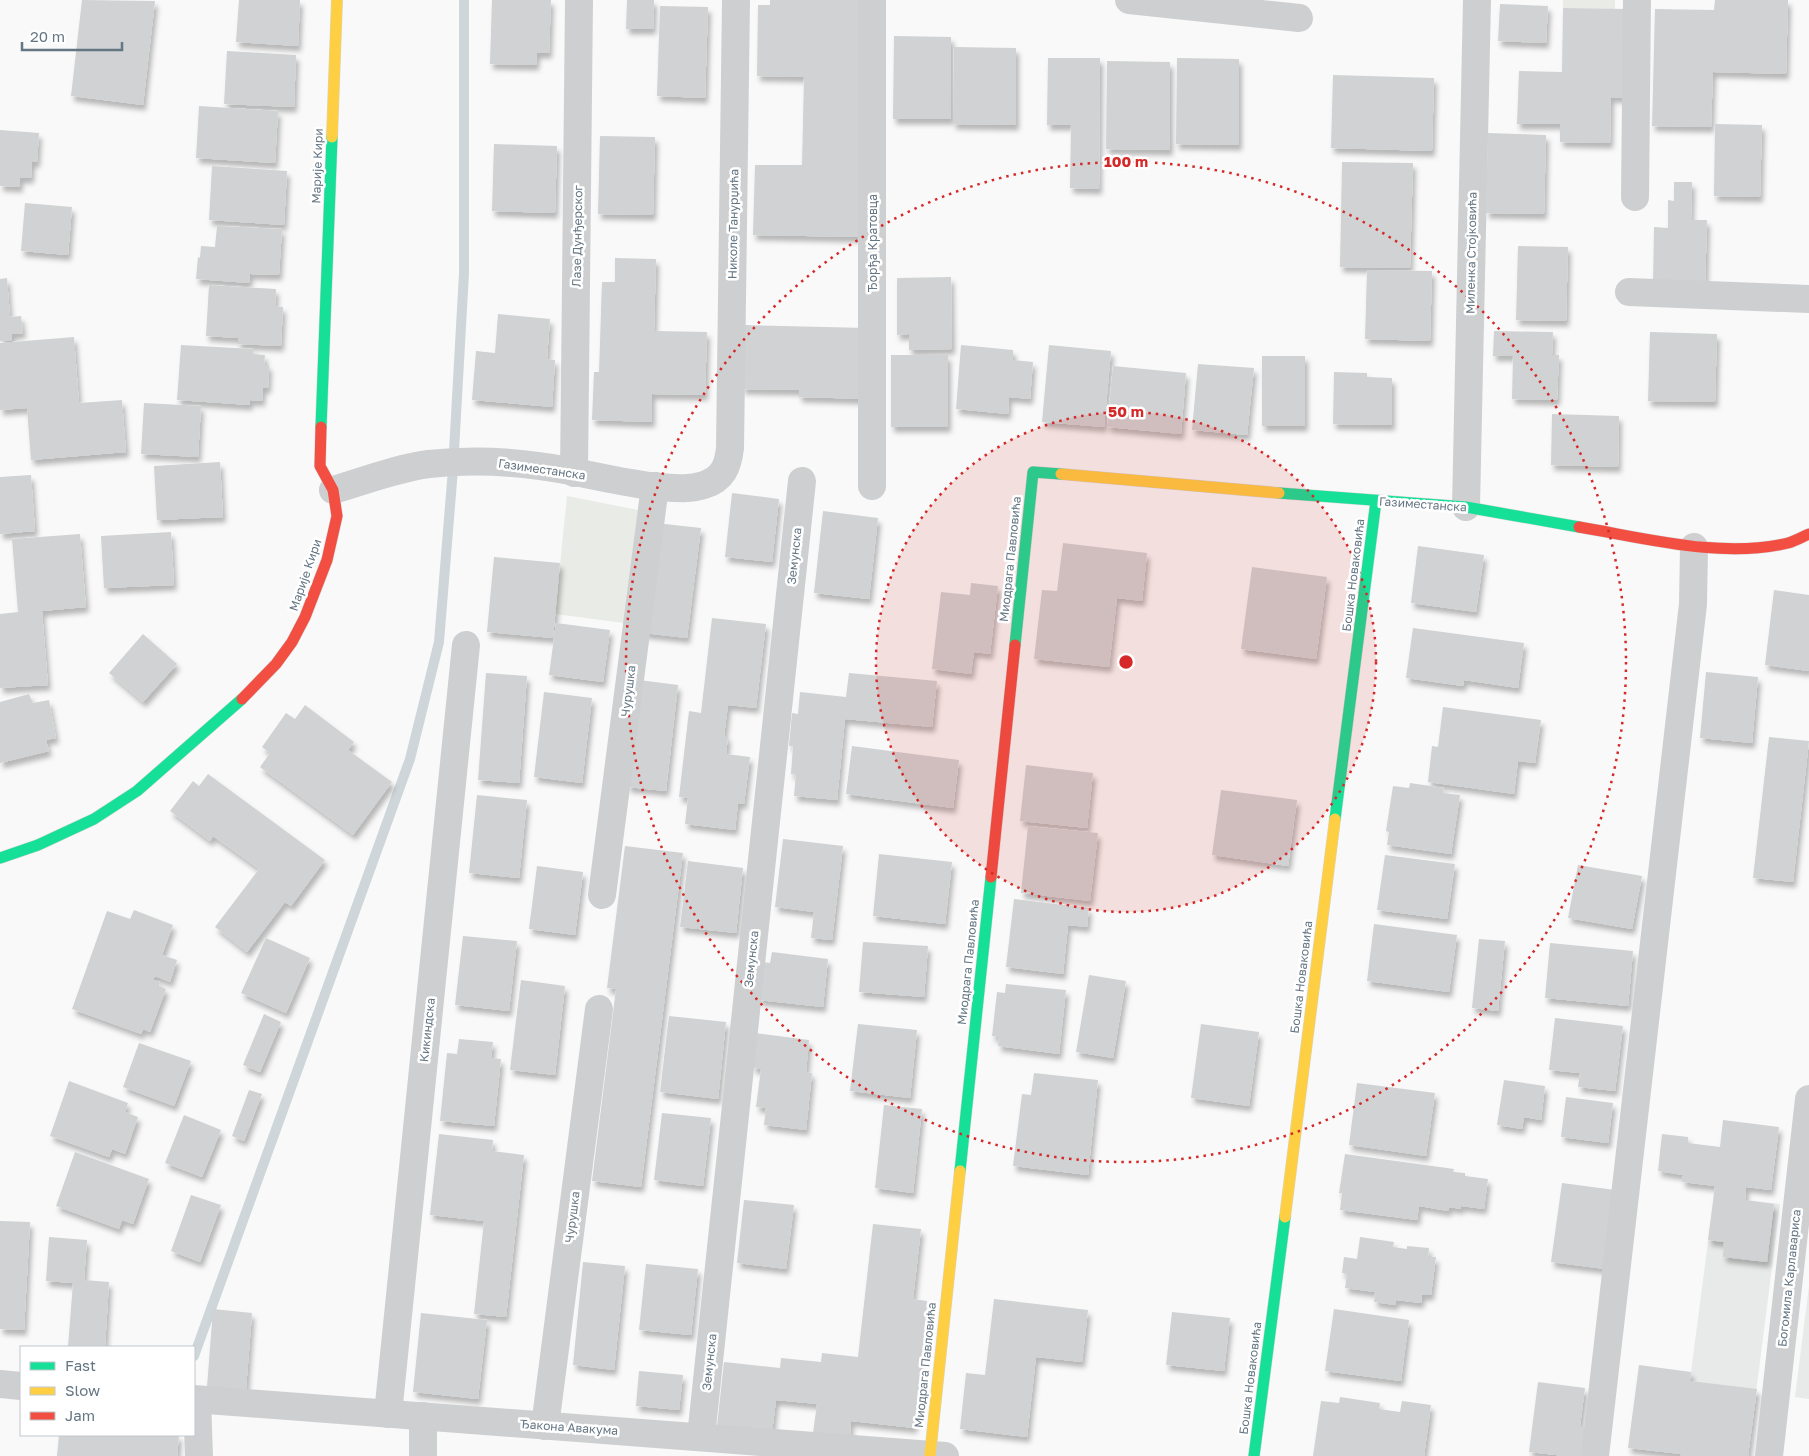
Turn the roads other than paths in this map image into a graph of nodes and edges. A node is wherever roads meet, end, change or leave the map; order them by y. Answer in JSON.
{"nodes":[{"id":1,"x":337,"y":0,"type":"edge"},
{"id":2,"x":579,"y":0,"type":"edge"},
{"id":3,"x":736,"y":0,"type":"edge"},
{"id":4,"x":872,"y":0,"type":"edge"},
{"id":5,"x":1128,"y":0,"type":"edge"},
{"id":6,"x":1477,"y":0,"type":"edge"},
{"id":7,"x":1637,"y":0,"type":"edge"},
{"id":8,"x":1298,"y":18,"type":"dead end"},
{"id":9,"x":1635,"y":197,"type":"dead end"},
{"id":10,"x":1629,"y":292,"type":"dead end"},
{"id":11,"x":1809,"y":299,"type":"edge"},
{"id":12,"x":730,"y":448,"type":"joint"},
{"id":13,"x":1033,"y":472,"type":"joint"},
{"id":14,"x":574,"y":473,"type":"junction"},
{"id":15,"x":802,"y":481,"type":"dead end"},
{"id":16,"x":655,"y":486,"type":"junction"},
{"id":17,"x":872,"y":486,"type":"dead end"},
{"id":18,"x":333,"y":490,"type":"junction"},
{"id":19,"x":1376,"y":501,"type":"junction"},
{"id":20,"x":1466,"y":507,"type":"junction"},
{"id":21,"x":1809,"y":534,"type":"edge"},
{"id":22,"x":1694,"y":547,"type":"junction"},
{"id":23,"x":466,"y":645,"type":"dead end"},
{"id":24,"x":0,"y":858,"type":"edge"},
{"id":25,"x":602,"y":895,"type":"dead end"},
{"id":26,"x":599,"y":1009,"type":"dead end"},
{"id":27,"x":1809,"y":1099,"type":"edge"},
{"id":28,"x":0,"y":1384,"type":"edge"},
{"id":29,"x":20,"y":1386,"type":"edge"},
{"id":30,"x":195,"y":1400,"type":"edge"},
{"id":31,"x":388,"y":1414,"type":"junction"},
{"id":32,"x":423,"y":1416,"type":"junction"},
{"id":33,"x":545,"y":1426,"type":"junction"},
{"id":34,"x":701,"y":1437,"type":"junction"},
{"id":35,"x":649,"y":1445,"type":"edge"},
{"id":36,"x":198,"y":1456,"type":"edge"},
{"id":37,"x":423,"y":1456,"type":"edge"},
{"id":38,"x":937,"y":1456,"type":"edge"},
{"id":39,"x":1254,"y":1456,"type":"edge"},
{"id":40,"x":1595,"y":1456,"type":"edge"},
{"id":41,"x":1769,"y":1456,"type":"edge"}],
"edges":[{"from":1,"to":18,"type":"street","name":"Марије Кири"},
{"from":2,"to":14,"type":"street","name":"Лазе Дунђерског"},
{"from":3,"to":12,"type":"street","name":"Николе Танурџића"},
{"from":4,"to":17,"type":"street","name":"Ђорђа Кратовца"},
{"from":5,"to":8,"type":"street"},
{"from":6,"to":20,"type":"street","name":"Миленка Стојковића"},
{"from":7,"to":9,"type":"street"},
{"from":10,"to":11,"type":"street"},
{"from":12,"to":16,"type":"street","name":"Газиместанска"},
{"from":13,"to":19,"type":"street","name":"Газиместанска"},
{"from":13,"to":38,"type":"street","name":"Миодрага Павловића"},
{"from":14,"to":16,"type":"street","name":"Газиместанска"},
{"from":14,"to":18,"type":"street","name":"Газиместанска"},
{"from":15,"to":34,"type":"street","name":"Земунска"},
{"from":16,"to":25,"type":"street","name":"Чурушка"},
{"from":18,"to":24,"type":"street","name":"Марије Кири"},
{"from":19,"to":20,"type":"street","name":"Газиместанска"},
{"from":19,"to":39,"type":"street","name":"Бошка Новаковића"},
{"from":20,"to":22,"type":"street","name":"Газиместанска"},
{"from":21,"to":22,"type":"street","name":"Газиместанска"},
{"from":22,"to":40,"type":"street"},
{"from":23,"to":31,"type":"street","name":"Кикиндска"},
{"from":26,"to":33,"type":"street","name":"Чурушка"},
{"from":27,"to":41,"type":"street","name":"Богомила Карлавариса"},
{"from":28,"to":29,"type":"street"},
{"from":30,"to":31,"type":"street","name":"Ђакона Авакума"},
{"from":30,"to":36,"type":"street"},
{"from":31,"to":32,"type":"street","name":"Ђакона Авакума"},
{"from":32,"to":33,"type":"street","name":"Ђакона Авакума"},
{"from":32,"to":37,"type":"street"},
{"from":33,"to":35,"type":"street","name":"Ђакона Авакума"},
{"from":34,"to":35,"type":"street","name":"Ђакона Авакума"},
{"from":34,"to":38,"type":"street","name":"Ђакона Авакума"}]}
